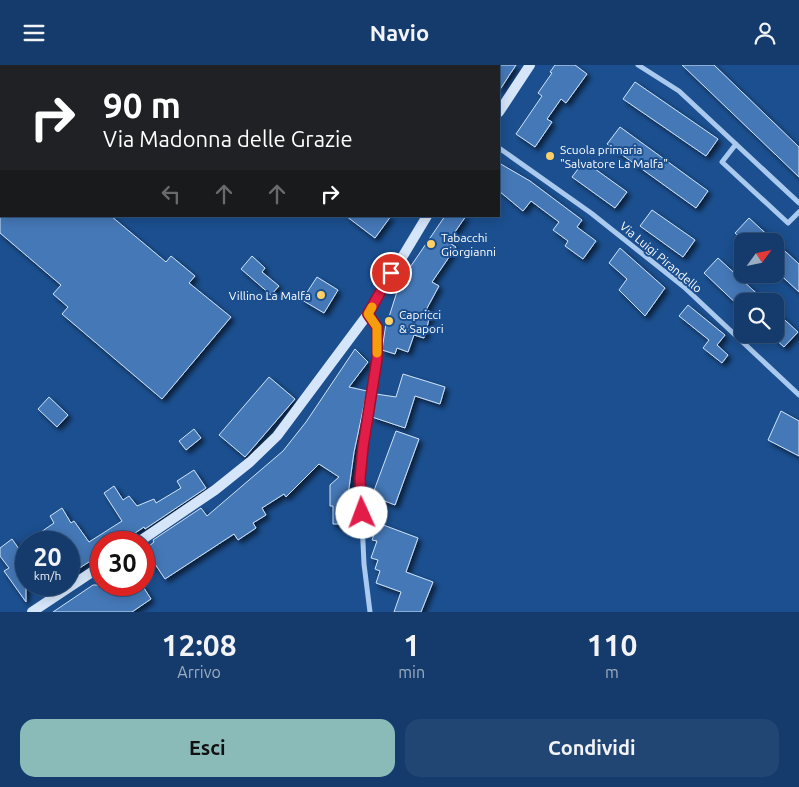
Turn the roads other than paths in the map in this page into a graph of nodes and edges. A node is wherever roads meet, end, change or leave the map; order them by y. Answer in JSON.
{"nodes":[{"id":1,"x":530,"y":65,"type":"edge"},
{"id":2,"x":638,"y":65,"type":"edge"},
{"id":3,"x":500,"y":110,"type":"edge"},
{"id":4,"x":736,"y":144,"type":"junction"},
{"id":5,"x":500,"y":149,"type":"edge"},
{"id":6,"x":799,"y":203,"type":"edge"},
{"id":7,"x":799,"y":212,"type":"edge"},
{"id":8,"x":425,"y":217,"type":"edge"},
{"id":9,"x":368,"y":314,"type":"junction"},
{"id":10,"x":799,"y":395,"type":"edge"},
{"id":11,"x":155,"y":531,"type":"edge"},
{"id":12,"x":90,"y":573,"type":"edge"},
{"id":13,"x":32,"y":612,"type":"edge"},
{"id":14,"x":370,"y":612,"type":"edge"}],
"edges":[{"from":1,"to":3,"type":"main road"},
{"from":2,"to":4,"type":"street"},
{"from":4,"to":6,"type":"street"},
{"from":4,"to":7,"type":"street"},
{"from":5,"to":10,"type":"street","name":"Via Luigi Pirandello"},
{"from":8,"to":9,"type":"main road"},
{"from":9,"to":11,"type":"main road"},
{"from":9,"to":14,"type":"street"},
{"from":12,"to":13,"type":"main road"}]}
